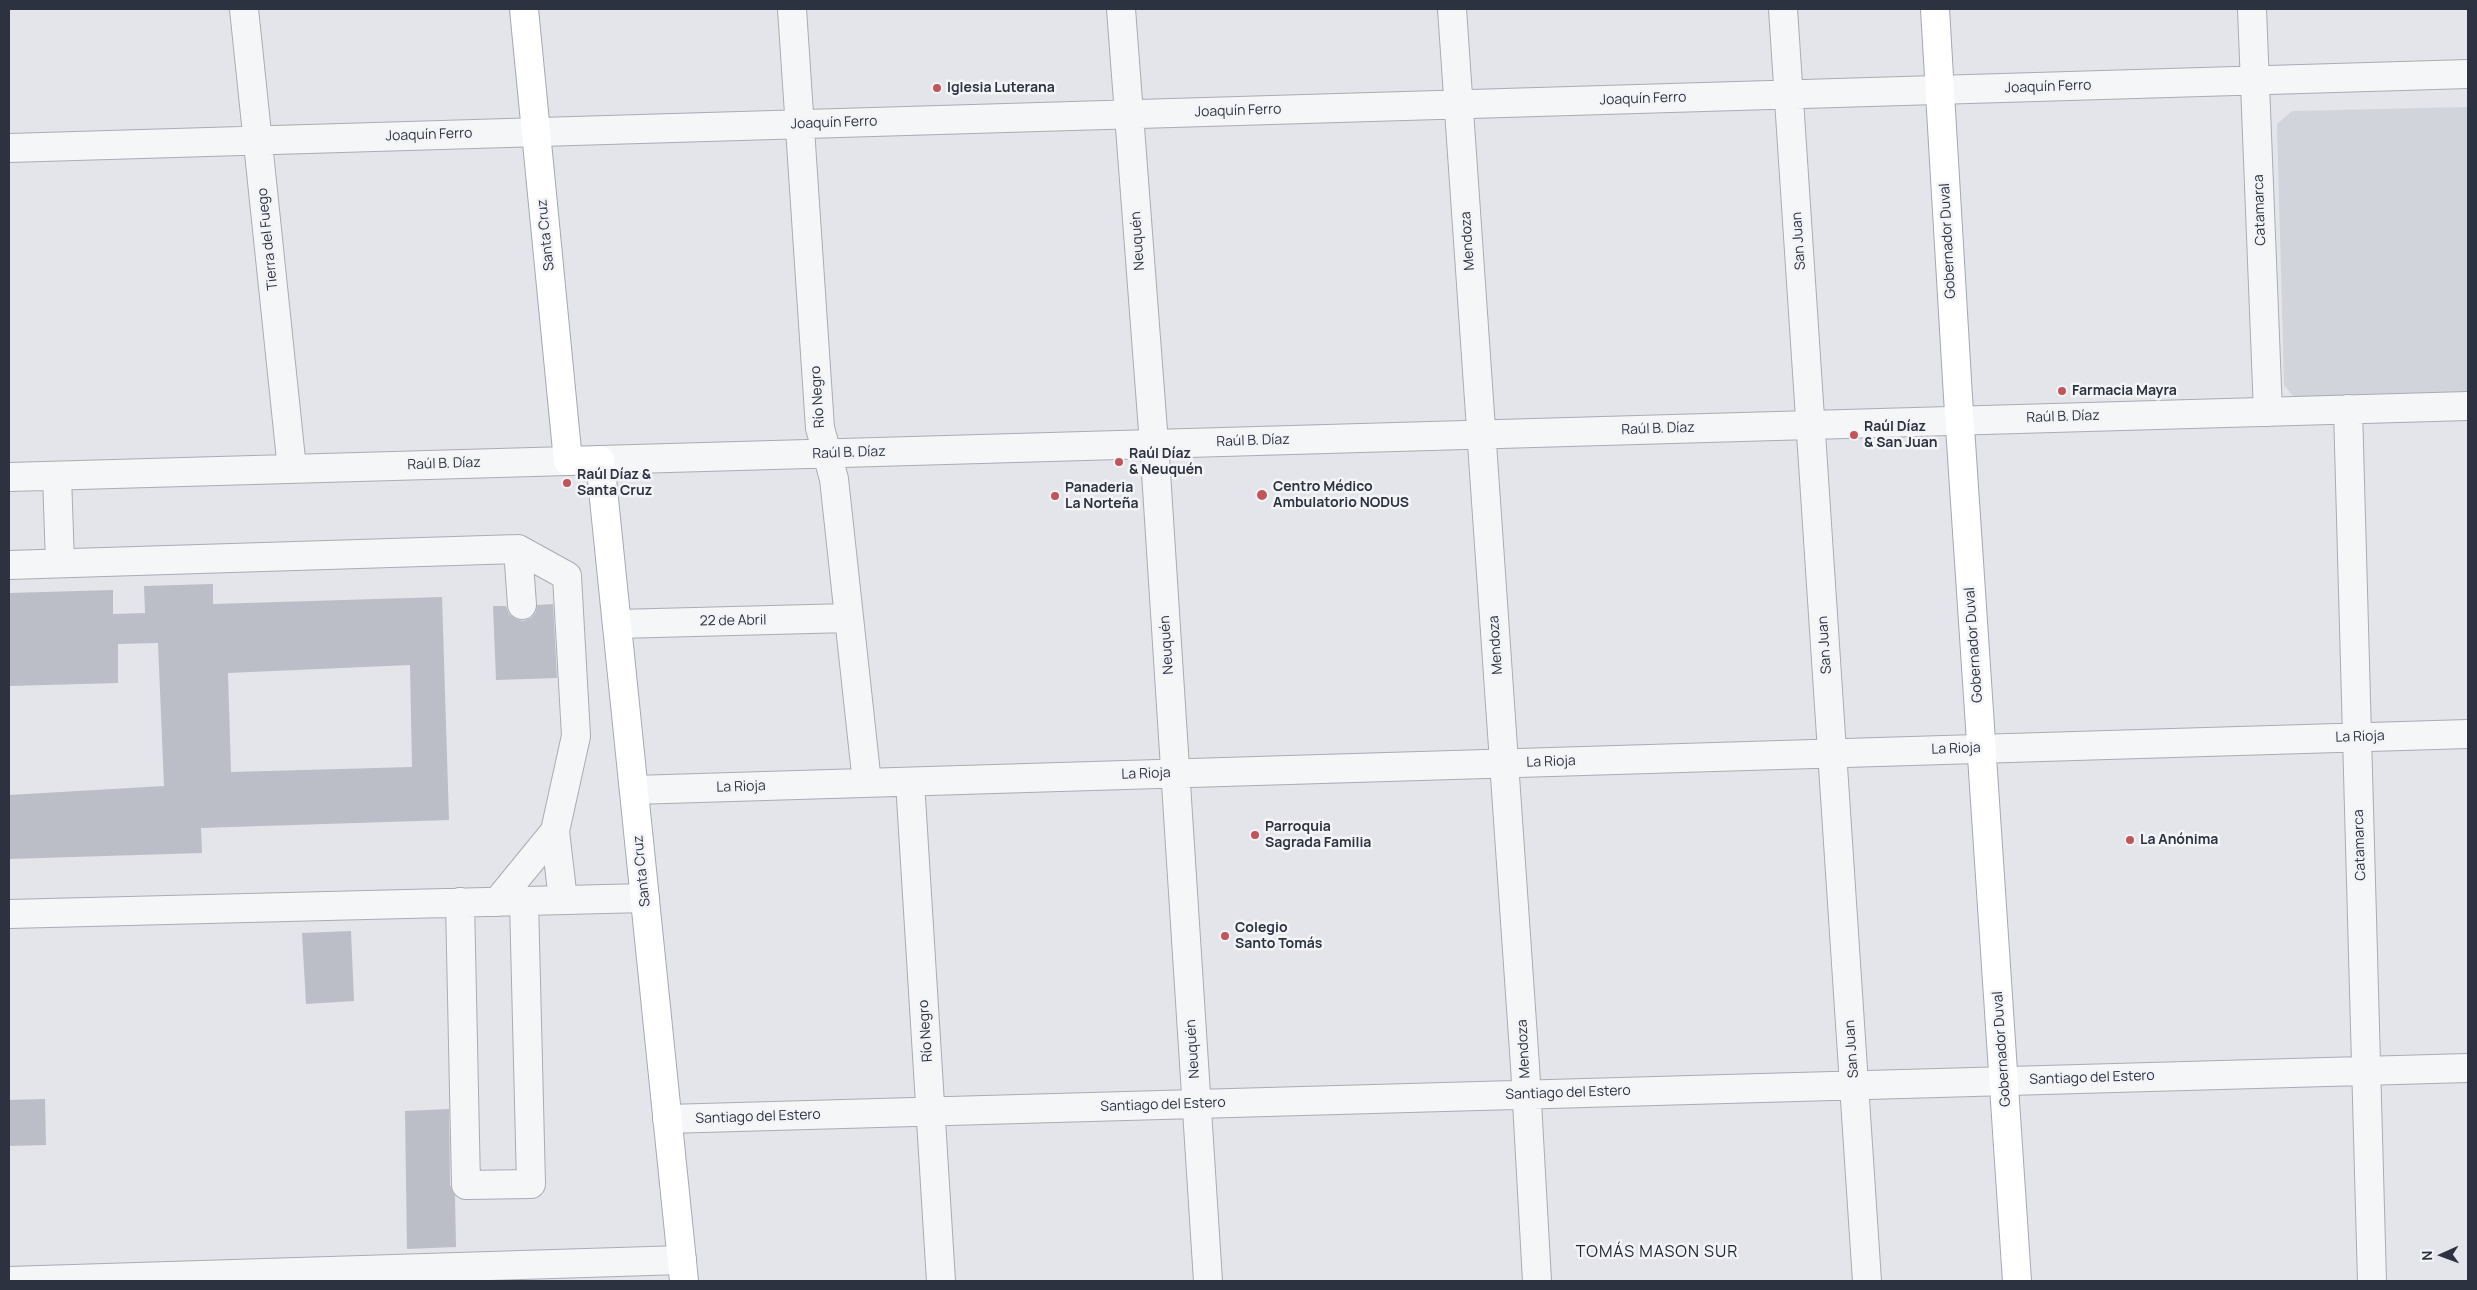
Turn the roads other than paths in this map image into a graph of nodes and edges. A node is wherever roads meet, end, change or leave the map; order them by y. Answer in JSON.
{"nodes":[{"id":1,"x":244,"y":9,"type":"edge"},
{"id":2,"x":524,"y":9,"type":"edge"},
{"id":3,"x":792,"y":9,"type":"edge"},
{"id":4,"x":1120,"y":9,"type":"edge"},
{"id":5,"x":1452,"y":9,"type":"edge"},
{"id":6,"x":1783,"y":9,"type":"edge"},
{"id":7,"x":1934,"y":9,"type":"edge"},
{"id":8,"x":2252,"y":9,"type":"edge"},
{"id":9,"x":2468,"y":74,"type":"edge"},
{"id":10,"x":2255,"y":81,"type":"junction"},
{"id":11,"x":1939,"y":90,"type":"junction"},
{"id":12,"x":1789,"y":95,"type":"junction"},
{"id":13,"x":1458,"y":105,"type":"junction"},
{"id":14,"x":1128,"y":114,"type":"junction"},
{"id":15,"x":800,"y":124,"type":"junction"},
{"id":16,"x":536,"y":132,"type":"junction"},
{"id":17,"x":258,"y":140,"type":"junction"},
{"id":18,"x":9,"y":148,"type":"edge"},
{"id":19,"x":2468,"y":406,"type":"edge"},
{"id":20,"x":2348,"y":409,"type":"junction"},
{"id":21,"x":2268,"y":412,"type":"junction"},
{"id":22,"x":1959,"y":420,"type":"junction"},
{"id":23,"x":1811,"y":425,"type":"junction"},
{"id":24,"x":1482,"y":434,"type":"junction"},
{"id":25,"x":1154,"y":444,"type":"junction"},
{"id":26,"x":827,"y":453,"type":"junction"},
{"id":27,"x":600,"y":460,"type":"junction"},
{"id":28,"x":568,"y":461,"type":"junction"},
{"id":29,"x":292,"y":469,"type":"junction"},
{"id":30,"x":57,"y":476,"type":"junction"},
{"id":31,"x":9,"y":477,"type":"edge"},
{"id":32,"x":518,"y":549,"type":"junction"},
{"id":33,"x":60,"y":563,"type":"junction"},
{"id":34,"x":9,"y":565,"type":"edge"},
{"id":35,"x":522,"y":605,"type":"dead end"},
{"id":36,"x":849,"y":618,"type":"junction"},
{"id":37,"x":617,"y":624,"type":"junction"},
{"id":38,"x":2468,"y":734,"type":"edge"},
{"id":39,"x":2357,"y":737,"type":"junction"},
{"id":40,"x":1981,"y":749,"type":"junction"},
{"id":41,"x":1832,"y":753,"type":"junction"},
{"id":42,"x":1504,"y":763,"type":"junction"},
{"id":43,"x":1175,"y":773,"type":"junction"},
{"id":44,"x":910,"y":782,"type":"junction"},
{"id":45,"x":867,"y":783,"type":"junction"},
{"id":46,"x":634,"y":790,"type":"junction"},
{"id":47,"x":554,"y":831,"type":"junction"},
{"id":48,"x":644,"y":898,"type":"junction"},
{"id":49,"x":563,"y":900,"type":"junction"},
{"id":50,"x":524,"y":901,"type":"junction"},
{"id":51,"x":460,"y":902,"type":"junction"},
{"id":52,"x":497,"y":902,"type":"junction"},
{"id":53,"x":9,"y":914,"type":"edge"},
{"id":54,"x":2468,"y":1068,"type":"edge"},
{"id":55,"x":2366,"y":1071,"type":"junction"},
{"id":56,"x":2004,"y":1081,"type":"junction"},
{"id":57,"x":1854,"y":1085,"type":"junction"},
{"id":58,"x":1526,"y":1095,"type":"junction"},
{"id":59,"x":1196,"y":1104,"type":"junction"},
{"id":60,"x":931,"y":1112,"type":"junction"},
{"id":61,"x":667,"y":1120,"type":"junction"},
{"id":62,"x":683,"y":1271,"type":"edge"},
{"id":63,"x":408,"y":1275,"type":"edge"},
{"id":64,"x":128,"y":1279,"type":"edge"},
{"id":65,"x":9,"y":1281,"type":"edge"},
{"id":66,"x":941,"y":1281,"type":"edge"},
{"id":67,"x":1208,"y":1281,"type":"edge"},
{"id":68,"x":1537,"y":1281,"type":"edge"},
{"id":69,"x":1867,"y":1281,"type":"edge"},
{"id":70,"x":2017,"y":1281,"type":"edge"},
{"id":71,"x":2372,"y":1281,"type":"edge"}],
"edges":[{"from":1,"to":17,"type":"street","name":"Tierra del Fuego"},
{"from":2,"to":16,"type":"main road","name":"Santa Cruz"},
{"from":3,"to":15,"type":"street","name":"Río Negro"},
{"from":4,"to":14,"type":"street","name":"Neuquén"},
{"from":5,"to":13,"type":"street","name":"Mendoza"},
{"from":6,"to":12,"type":"street","name":"San Juan"},
{"from":7,"to":11,"type":"main road","name":"Gobernador Duval"},
{"from":8,"to":10,"type":"street","name":"Catamarca"},
{"from":9,"to":10,"type":"street","name":"Joaquín Ferro"},
{"from":10,"to":11,"type":"street","name":"Joaquín Ferro"},
{"from":10,"to":21,"type":"street","name":"Catamarca"},
{"from":11,"to":12,"type":"street","name":"Joaquín Ferro"},
{"from":11,"to":22,"type":"main road","name":"Gobernador Duval"},
{"from":12,"to":13,"type":"street","name":"Joaquín Ferro"},
{"from":12,"to":23,"type":"street","name":"San Juan"},
{"from":13,"to":14,"type":"street","name":"Joaquín Ferro"},
{"from":13,"to":24,"type":"street","name":"Mendoza"},
{"from":14,"to":15,"type":"street","name":"Joaquín Ferro"},
{"from":14,"to":25,"type":"street","name":"Neuquén"},
{"from":15,"to":16,"type":"street","name":"Joaquín Ferro"},
{"from":15,"to":26,"type":"street","name":"Río Negro"},
{"from":16,"to":17,"type":"street","name":"Joaquín Ferro"},
{"from":16,"to":28,"type":"main road","name":"Santa Cruz"},
{"from":17,"to":18,"type":"street","name":"Joaquín Ferro"},
{"from":17,"to":29,"type":"street","name":"Tierra del Fuego"},
{"from":19,"to":20,"type":"street","name":"Raúl B. Díaz"},
{"from":20,"to":21,"type":"street","name":"Raúl B. Díaz"},
{"from":20,"to":39,"type":"street","name":"Catamarca"},
{"from":21,"to":22,"type":"street","name":"Raúl B. Díaz"},
{"from":22,"to":23,"type":"street","name":"Raúl B. Díaz"},
{"from":22,"to":40,"type":"main road","name":"Gobernador Duval"},
{"from":23,"to":24,"type":"street","name":"Raúl B. Díaz"},
{"from":23,"to":41,"type":"street","name":"San Juan"},
{"from":24,"to":25,"type":"street","name":"Raúl B. Díaz"},
{"from":24,"to":42,"type":"street","name":"Mendoza"},
{"from":25,"to":26,"type":"street","name":"Raúl B. Díaz"},
{"from":25,"to":43,"type":"street","name":"Neuquén"},
{"from":26,"to":27,"type":"street","name":"Raúl B. Díaz"},
{"from":26,"to":36,"type":"street","name":"Río Negro"},
{"from":27,"to":28,"type":"main road","name":"Raúl B. Díaz"},
{"from":27,"to":37,"type":"main road","name":"Santa Cruz"},
{"from":28,"to":29,"type":"street","name":"Raúl B. Díaz"},
{"from":29,"to":30,"type":"street","name":"Raúl B. Díaz"},
{"from":30,"to":31,"type":"street","name":"Raúl B. Díaz"},
{"from":30,"to":33,"type":"street"},
{"from":32,"to":33,"type":"street"},
{"from":32,"to":35,"type":"street"},
{"from":32,"to":47,"type":"street"},
{"from":33,"to":34,"type":"street"},
{"from":36,"to":37,"type":"street","name":"22 de Abril"},
{"from":36,"to":45,"type":"street","name":"Río Negro"},
{"from":37,"to":46,"type":"main road","name":"Santa Cruz"},
{"from":38,"to":39,"type":"street","name":"La Rioja"},
{"from":39,"to":40,"type":"street","name":"La Rioja"},
{"from":39,"to":55,"type":"street","name":"Catamarca"},
{"from":40,"to":41,"type":"street","name":"La Rioja"},
{"from":40,"to":56,"type":"main road","name":"Gobernador Duval"},
{"from":41,"to":42,"type":"street","name":"La Rioja"},
{"from":41,"to":57,"type":"street","name":"San Juan"},
{"from":42,"to":43,"type":"street","name":"La Rioja"},
{"from":42,"to":58,"type":"street","name":"Mendoza"},
{"from":43,"to":44,"type":"street","name":"La Rioja"},
{"from":43,"to":59,"type":"street","name":"Neuquén"},
{"from":44,"to":45,"type":"street","name":"La Rioja"},
{"from":44,"to":60,"type":"street","name":"Río Negro"},
{"from":45,"to":46,"type":"street","name":"La Rioja"},
{"from":46,"to":48,"type":"main road","name":"Santa Cruz"},
{"from":47,"to":49,"type":"street"},
{"from":47,"to":52,"type":"street"},
{"from":48,"to":49,"type":"street"},
{"from":48,"to":61,"type":"main road","name":"Santa Cruz"},
{"from":49,"to":50,"type":"street"},
{"from":50,"to":51,"type":"street"},
{"from":50,"to":52,"type":"street"},
{"from":51,"to":52,"type":"street"},
{"from":51,"to":53,"type":"street"},
{"from":54,"to":55,"type":"street","name":"Santiago del Estero"},
{"from":55,"to":56,"type":"street","name":"Santiago del Estero"},
{"from":55,"to":71,"type":"street","name":"Catamarca"},
{"from":56,"to":57,"type":"street","name":"Santiago del Estero"},
{"from":56,"to":70,"type":"main road","name":"Gobernador Duval"},
{"from":57,"to":58,"type":"street","name":"Santiago del Estero"},
{"from":57,"to":69,"type":"street","name":"San Juan"},
{"from":58,"to":59,"type":"street","name":"Santiago del Estero"},
{"from":58,"to":68,"type":"street","name":"Mendoza"},
{"from":59,"to":60,"type":"street","name":"Santiago del Estero"},
{"from":59,"to":67,"type":"street","name":"Neuquén"},
{"from":60,"to":61,"type":"street","name":"Santiago del Estero"},
{"from":60,"to":66,"type":"street","name":"Río Negro"},
{"from":61,"to":62,"type":"main road","name":"Santa Cruz"},
{"from":62,"to":63,"type":"street"},
{"from":63,"to":64,"type":"street"},
{"from":64,"to":65,"type":"street"}]}
